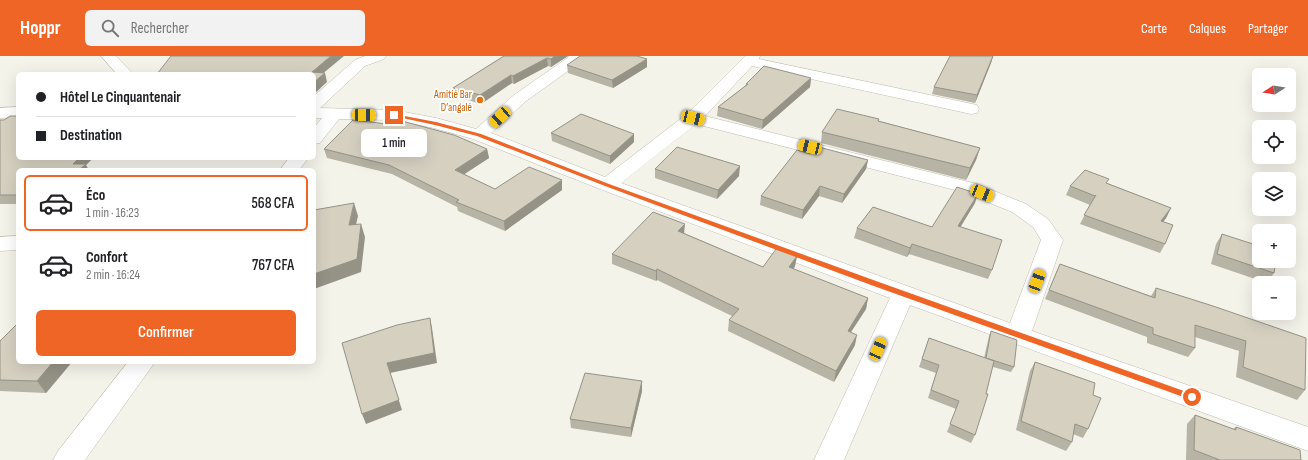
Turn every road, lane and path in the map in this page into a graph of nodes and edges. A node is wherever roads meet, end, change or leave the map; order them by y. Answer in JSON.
{"nodes":[{"id":1,"x":108,"y":56,"type":"edge"},
{"id":2,"x":580,"y":56,"type":"edge"},
{"id":3,"x":370,"y":57,"type":"edge"},
{"id":4,"x":751,"y":58,"type":"edge"},
{"id":5,"x":123,"y":72,"type":"edge"},
{"id":6,"x":316,"y":103,"type":"edge"},
{"id":7,"x":971,"y":109,"type":"dead end"},
{"id":8,"x":16,"y":112,"type":"edge"},
{"id":9,"x":0,"y":113,"type":"edge"},
{"id":10,"x":324,"y":114,"type":"edge"},
{"id":11,"x":693,"y":118,"type":"junction"},
{"id":12,"x":316,"y":134,"type":"edge"},
{"id":13,"x":479,"y":135,"type":"junction"},
{"id":14,"x":297,"y":160,"type":"edge"},
{"id":15,"x":291,"y":168,"type":"edge"},
{"id":16,"x":607,"y":185,"type":"junction"},
{"id":17,"x":16,"y":243,"type":"edge"},
{"id":18,"x":0,"y":244,"type":"edge"},
{"id":19,"x":903,"y":294,"type":"junction"},
{"id":20,"x":1018,"y":335,"type":"junction"},
{"id":21,"x":140,"y":364,"type":"edge"},
{"id":22,"x":1308,"y":439,"type":"edge"},
{"id":23,"x":68,"y":460,"type":"edge"},
{"id":24,"x":829,"y":460,"type":"edge"}],
"edges":[{"from":1,"to":5,"type":"street"},
{"from":2,"to":13,"type":"street"},
{"from":3,"to":6,"type":"street"},
{"from":4,"to":7,"type":"street"},
{"from":4,"to":11,"type":"street"},
{"from":8,"to":9,"type":"street"},
{"from":10,"to":12,"type":"street"},
{"from":10,"to":13,"type":"street"},
{"from":11,"to":16,"type":"street"},
{"from":11,"to":20,"type":"street"},
{"from":13,"to":16,"type":"street"},
{"from":14,"to":15,"type":"street"},
{"from":16,"to":19,"type":"street"},
{"from":17,"to":18,"type":"street"},
{"from":19,"to":20,"type":"street"},
{"from":19,"to":24,"type":"street"},
{"from":20,"to":22,"type":"street"},
{"from":21,"to":23,"type":"street"}]}
